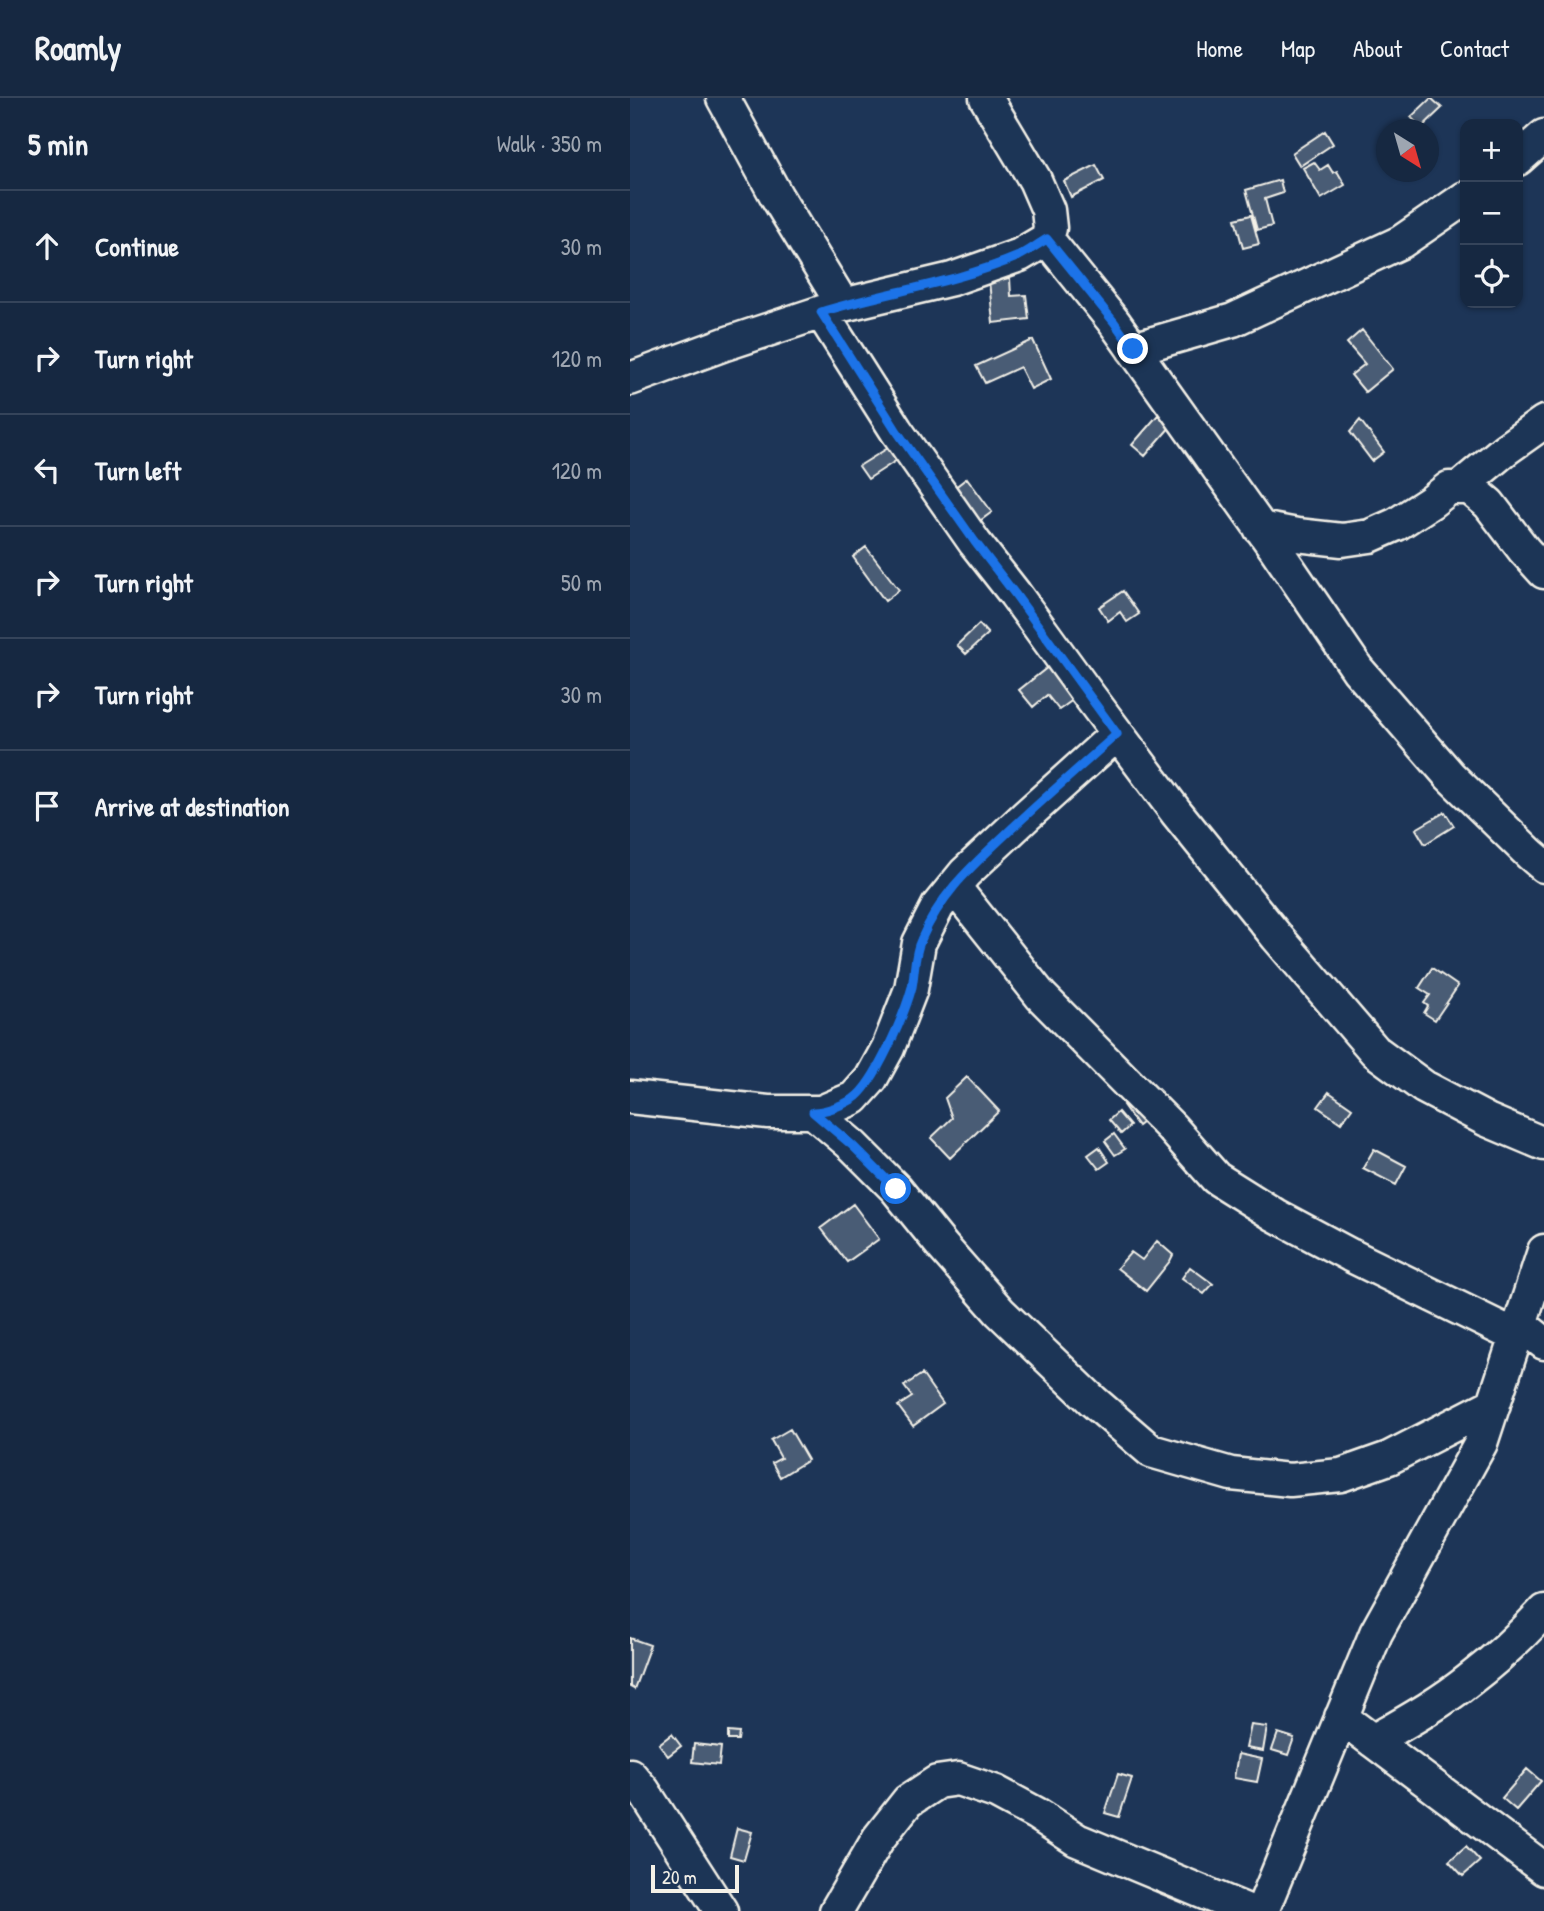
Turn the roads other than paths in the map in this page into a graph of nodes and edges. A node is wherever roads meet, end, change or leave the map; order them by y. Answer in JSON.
{"nodes":[{"id":1,"x":723,"y":98,"type":"edge"},
{"id":2,"x":986,"y":98,"type":"edge"},
{"id":3,"x":1544,"y":136,"type":"edge"},
{"id":4,"x":1523,"y":155,"type":"edge"},
{"id":5,"x":1460,"y":201,"type":"edge"},
{"id":6,"x":1047,"y":239,"type":"junction"},
{"id":7,"x":832,"y":309,"type":"junction"},
{"id":8,"x":1133,"y":349,"type":"junction"},
{"id":9,"x":630,"y":379,"type":"edge"},
{"id":10,"x":1544,"y":422,"type":"edge"},
{"id":11,"x":1459,"y":488,"type":"junction"},
{"id":12,"x":1260,"y":527,"type":"junction"},
{"id":13,"x":1544,"y":572,"type":"edge"},
{"id":14,"x":1117,"y":734,"type":"junction"},
{"id":15,"x":1544,"y":866,"type":"edge"},
{"id":16,"x":954,"y":887,"type":"junction"},
{"id":17,"x":630,"y":1097,"type":"edge"},
{"id":18,"x":813,"y":1112,"type":"junction"},
{"id":19,"x":1544,"y":1144,"type":"edge"},
{"id":20,"x":1544,"y":1251,"type":"edge"},
{"id":21,"x":1527,"y":1334,"type":"edge"},
{"id":22,"x":1494,"y":1404,"type":"junction"},
{"id":23,"x":1544,"y":1611,"type":"edge"},
{"id":24,"x":1341,"y":1717,"type":"junction"},
{"id":25,"x":1373,"y":1741,"type":"junction"},
{"id":26,"x":630,"y":1775,"type":"edge"},
{"id":27,"x":1544,"y":1869,"type":"edge"},
{"id":28,"x":721,"y":1911,"type":"edge"},
{"id":29,"x":836,"y":1911,"type":"edge"},
{"id":30,"x":1248,"y":1911,"type":"edge"},
{"id":31,"x":1262,"y":1911,"type":"edge"}],
"edges":[{"from":1,"to":7,"type":"street"},
{"from":2,"to":6,"type":"street"},
{"from":3,"to":4,"type":"street"},
{"from":5,"to":8,"type":"street"},
{"from":6,"to":7,"type":"street"},
{"from":6,"to":8,"type":"street"},
{"from":7,"to":9,"type":"street"},
{"from":7,"to":14,"type":"street"},
{"from":8,"to":12,"type":"street"},
{"from":10,"to":11,"type":"street"},
{"from":11,"to":12,"type":"street"},
{"from":11,"to":13,"type":"street"},
{"from":12,"to":15,"type":"street"},
{"from":14,"to":16,"type":"street"},
{"from":14,"to":19,"type":"street"},
{"from":16,"to":18,"type":"street"},
{"from":16,"to":21,"type":"street"},
{"from":17,"to":18,"type":"street"},
{"from":18,"to":22,"type":"street"},
{"from":20,"to":21,"type":"street"},
{"from":21,"to":22,"type":"street"},
{"from":22,"to":24,"type":"street"},
{"from":23,"to":25,"type":"street"},
{"from":24,"to":25,"type":"street"},
{"from":24,"to":31,"type":"street"},
{"from":25,"to":27,"type":"street"},
{"from":26,"to":28,"type":"street"},
{"from":29,"to":30,"type":"street"}]}
